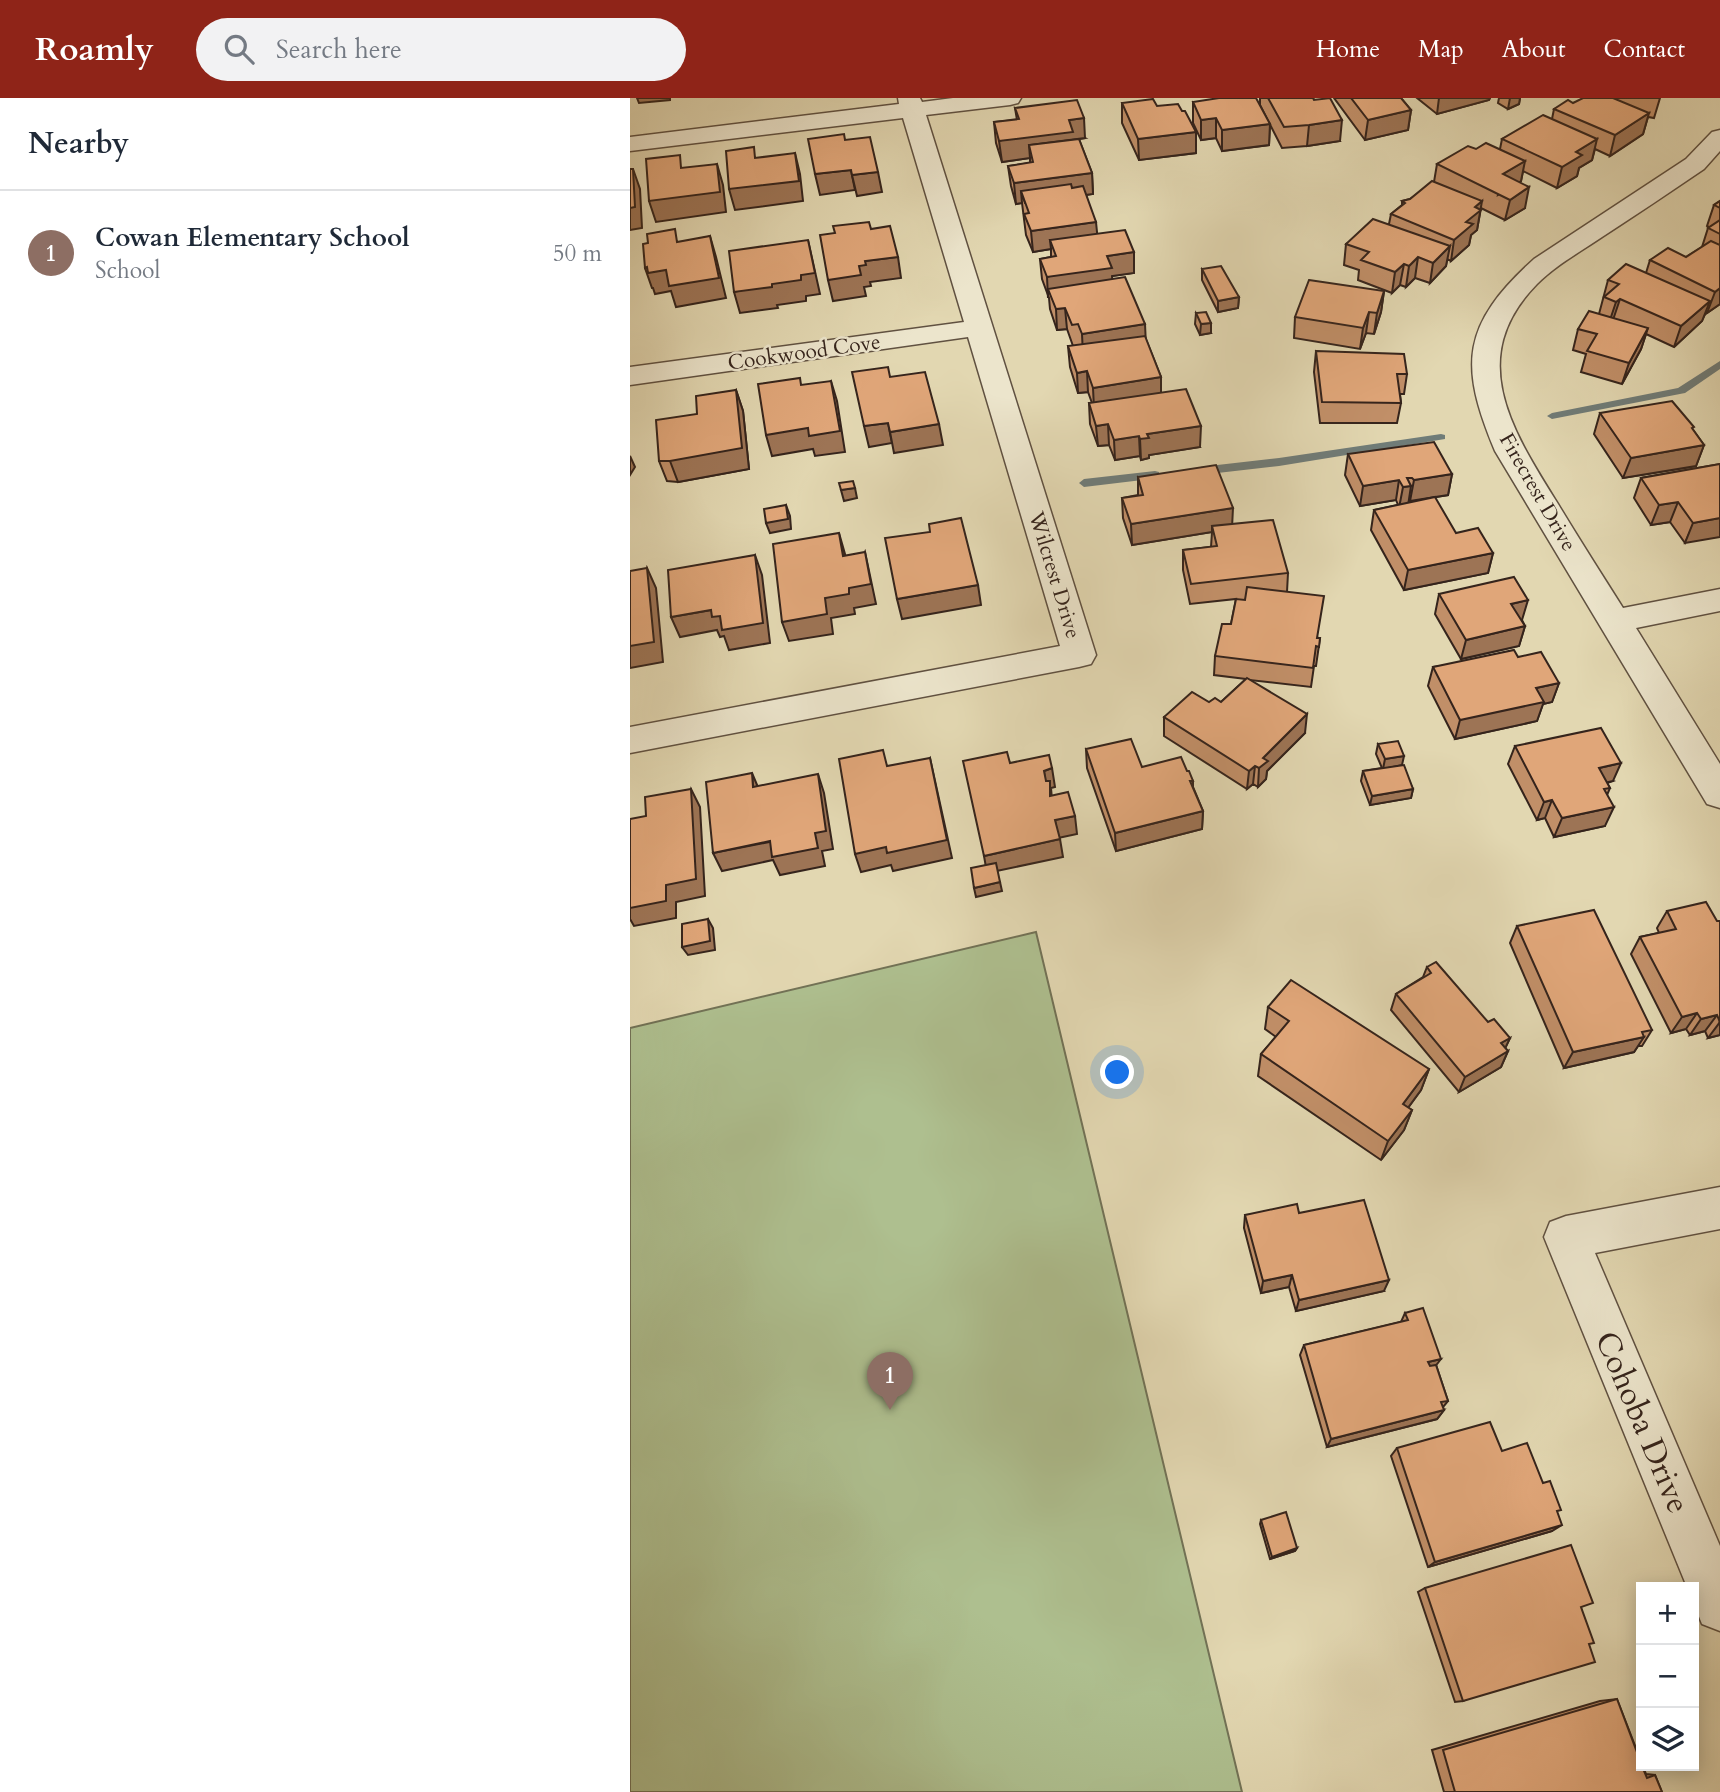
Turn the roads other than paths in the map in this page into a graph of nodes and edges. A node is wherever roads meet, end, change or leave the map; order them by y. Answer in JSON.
{"nodes":[{"id":1,"x":1010,"y":98,"type":"edge"},
{"id":2,"x":911,"y":104,"type":"edge"},
{"id":3,"x":1720,"y":136,"type":"edge"},
{"id":4,"x":630,"y":144,"type":"edge"},
{"id":5,"x":978,"y":328,"type":"junction"},
{"id":6,"x":630,"y":376,"type":"edge"},
{"id":7,"x":1720,"y":600,"type":"edge"},
{"id":8,"x":1615,"y":621,"type":"junction"},
{"id":9,"x":630,"y":740,"type":"edge"},
{"id":10,"x":1720,"y":794,"type":"edge"},
{"id":11,"x":1720,"y":1208,"type":"edge"},
{"id":12,"x":1720,"y":1606,"type":"edge"}],
"edges":[{"from":1,"to":2,"type":"street"},
{"from":2,"to":4,"type":"street"},
{"from":2,"to":5,"type":"street","name":"Wilcrest Drive"},
{"from":3,"to":8,"type":"street","name":"Firecrest Drive"},
{"from":5,"to":6,"type":"street","name":"Cookwood Cove"},
{"from":5,"to":9,"type":"street","name":"Wilcrest Drive"},
{"from":7,"to":8,"type":"street"},
{"from":8,"to":10,"type":"street","name":"Firecrest Drive"},
{"from":11,"to":12,"type":"street","name":"Cohoba Drive"}]}
